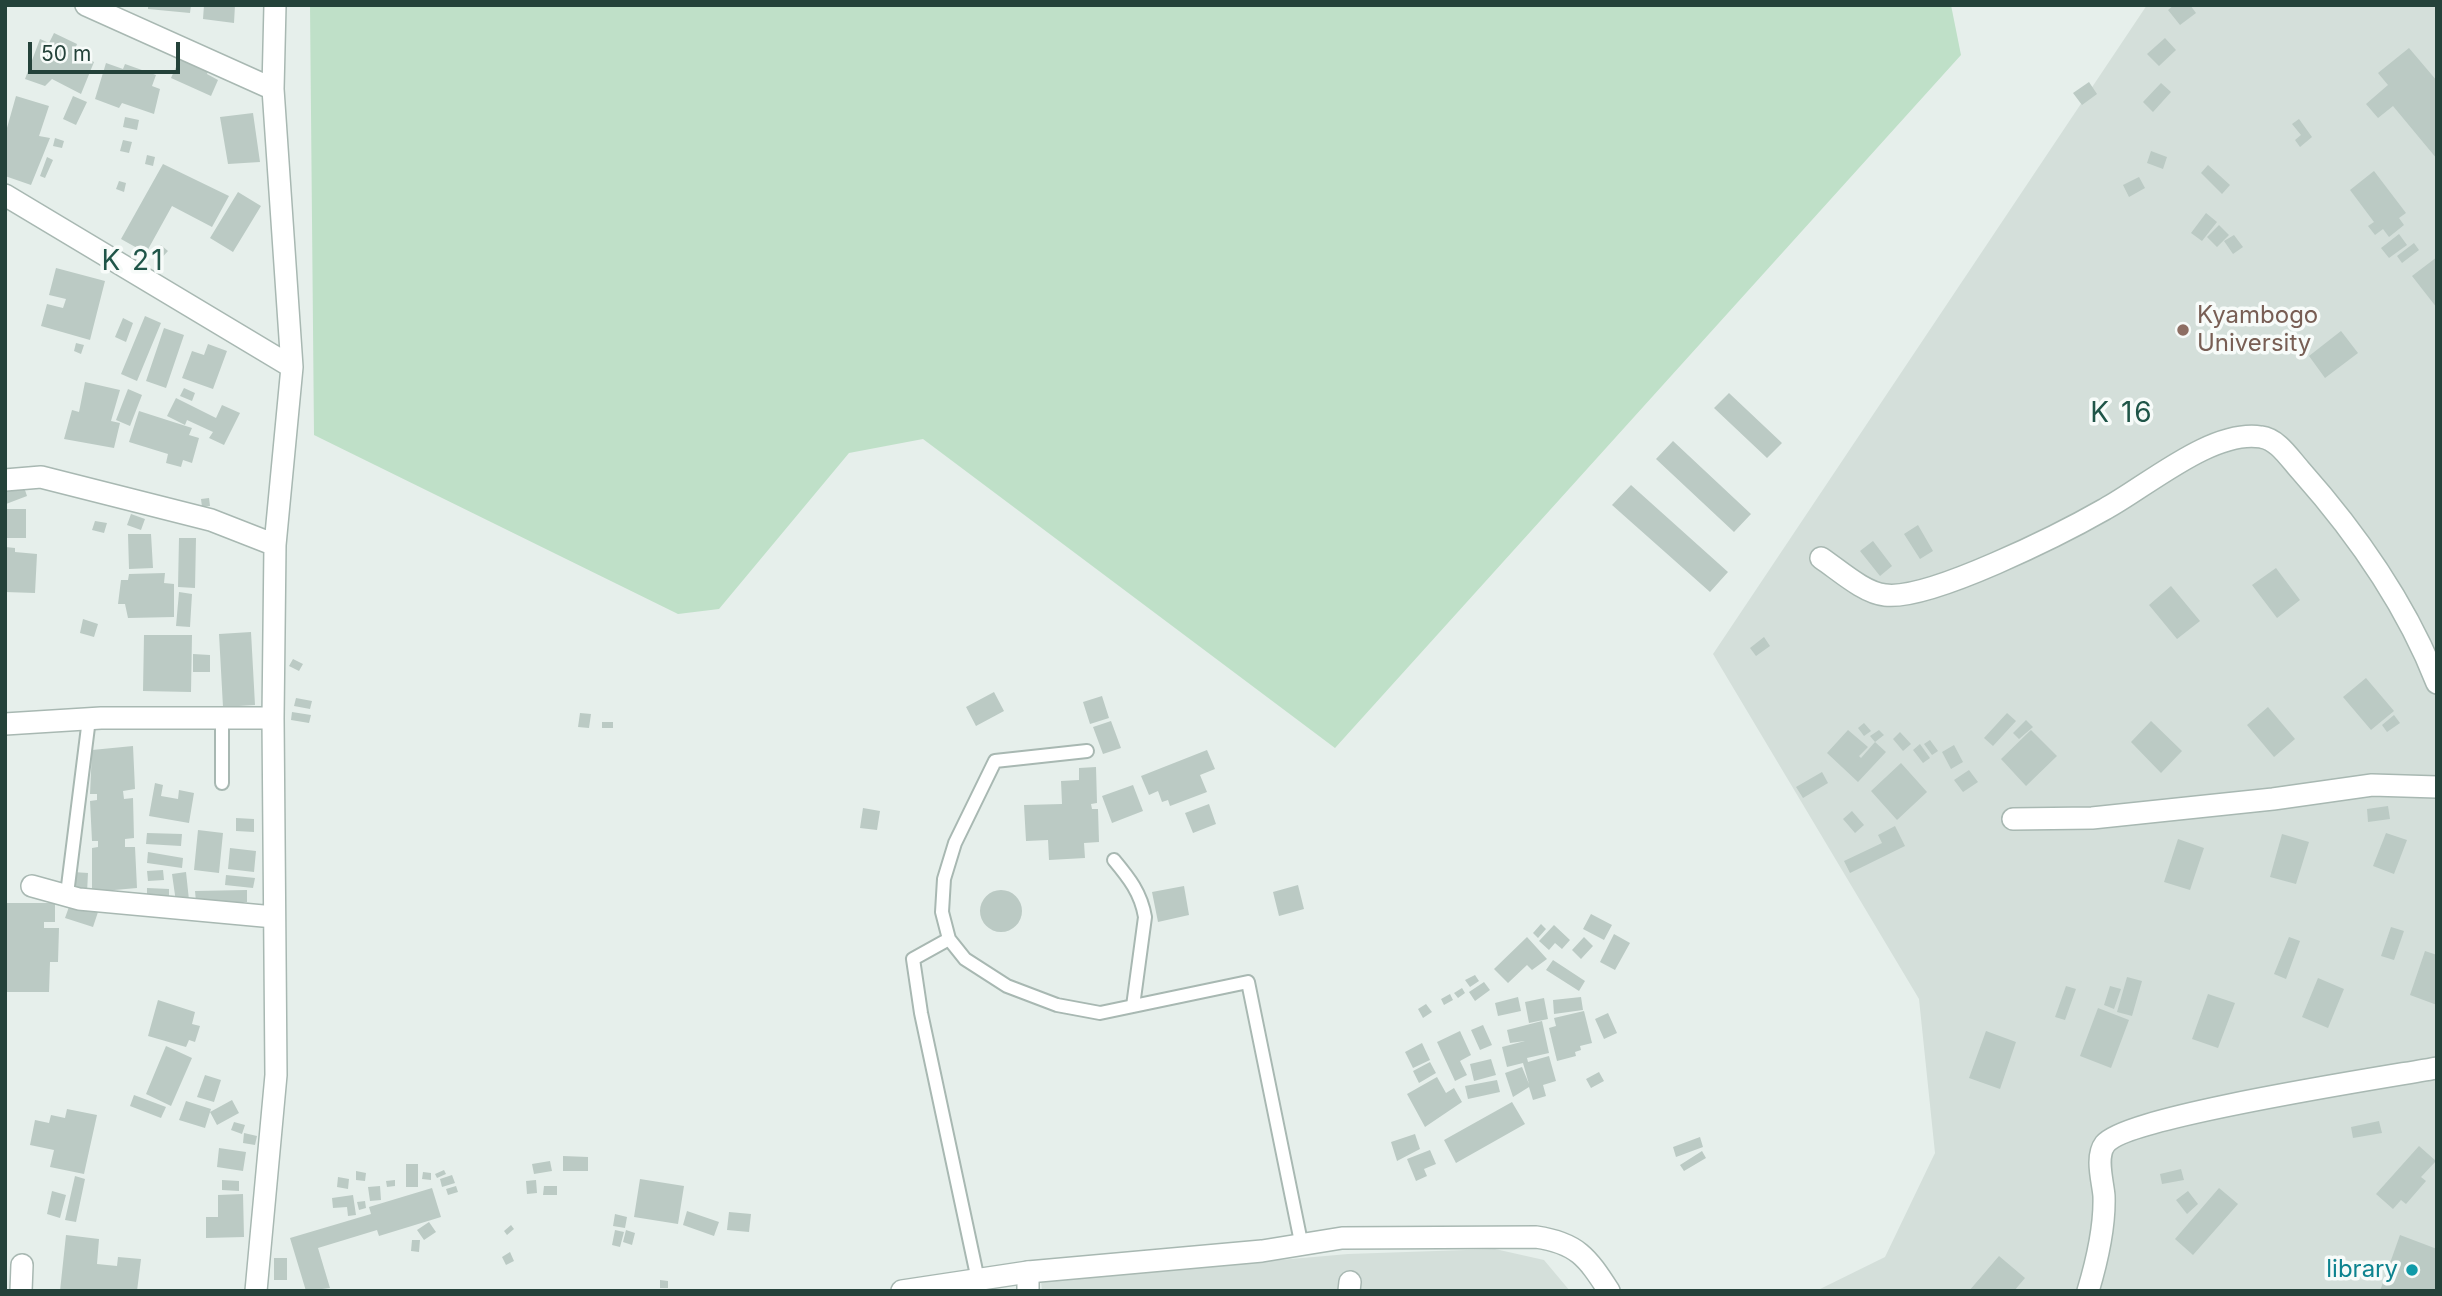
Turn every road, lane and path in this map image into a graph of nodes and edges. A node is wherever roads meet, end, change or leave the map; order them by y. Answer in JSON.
{"nodes":[{"id":1,"x":86,"y":5,"type":"edge"},
{"id":2,"x":275,"y":5,"type":"edge"},
{"id":3,"x":274,"y":89,"type":"junction"},
{"id":4,"x":5,"y":195,"type":"edge"},
{"id":5,"x":292,"y":367,"type":"junction"},
{"id":6,"x":5,"y":480,"type":"edge"},
{"id":7,"x":275,"y":545,"type":"junction"},
{"id":8,"x":1821,"y":558,"type":"dead end"},
{"id":9,"x":2437,"y":684,"type":"edge"},
{"id":10,"x":273,"y":718,"type":"junction"},
{"id":11,"x":89,"y":719,"type":"junction"},
{"id":12,"x":222,"y":719,"type":"junction"},
{"id":13,"x":5,"y":723,"type":"edge"},
{"id":14,"x":1087,"y":751,"type":"dead end"},
{"id":15,"x":222,"y":783,"type":"dead end"},
{"id":16,"x":2437,"y":787,"type":"edge"},
{"id":17,"x":2013,"y":820,"type":"dead end"},
{"id":18,"x":1114,"y":860,"type":"dead end"},
{"id":19,"x":32,"y":886,"type":"dead end"},
{"id":20,"x":68,"y":886,"type":"dead end"},
{"id":21,"x":274,"y":917,"type":"junction"},
{"id":22,"x":949,"y":939,"type":"junction"},
{"id":23,"x":1133,"y":1006,"type":"junction"},
{"id":24,"x":2437,"y":1068,"type":"edge"},
{"id":25,"x":1301,"y":1242,"type":"junction"},
{"id":26,"x":22,"y":1265,"type":"dead end"},
{"id":27,"x":978,"y":1280,"type":"junction"},
{"id":28,"x":1028,"y":1281,"type":"edge"},
{"id":29,"x":21,"y":1291,"type":"edge"},
{"id":30,"x":256,"y":1291,"type":"edge"},
{"id":31,"x":902,"y":1291,"type":"edge"},
{"id":32,"x":1609,"y":1291,"type":"edge"},
{"id":33,"x":2088,"y":1291,"type":"edge"}],
"edges":[{"from":1,"to":3,"type":"street"},
{"from":2,"to":3,"type":"street"},
{"from":3,"to":5,"type":"street"},
{"from":4,"to":5,"type":"street"},
{"from":5,"to":7,"type":"street"},
{"from":6,"to":7,"type":"street"},
{"from":7,"to":10,"type":"street"},
{"from":8,"to":9,"type":"street"},
{"from":10,"to":12,"type":"street"},
{"from":10,"to":21,"type":"street"},
{"from":11,"to":12,"type":"street"},
{"from":11,"to":13,"type":"street"},
{"from":11,"to":20,"type":"lane"},
{"from":12,"to":15,"type":"lane"},
{"from":14,"to":22,"type":"lane"},
{"from":16,"to":17,"type":"street"},
{"from":18,"to":23,"type":"lane"},
{"from":19,"to":21,"type":"street"},
{"from":21,"to":30,"type":"street"},
{"from":22,"to":23,"type":"lane"},
{"from":22,"to":27,"type":"lane"},
{"from":23,"to":25,"type":"lane"},
{"from":24,"to":33,"type":"street"},
{"from":25,"to":28,"type":"street"},
{"from":25,"to":32,"type":"street"},
{"from":26,"to":29,"type":"street"},
{"from":27,"to":28,"type":"street"},
{"from":27,"to":31,"type":"street"}]}
